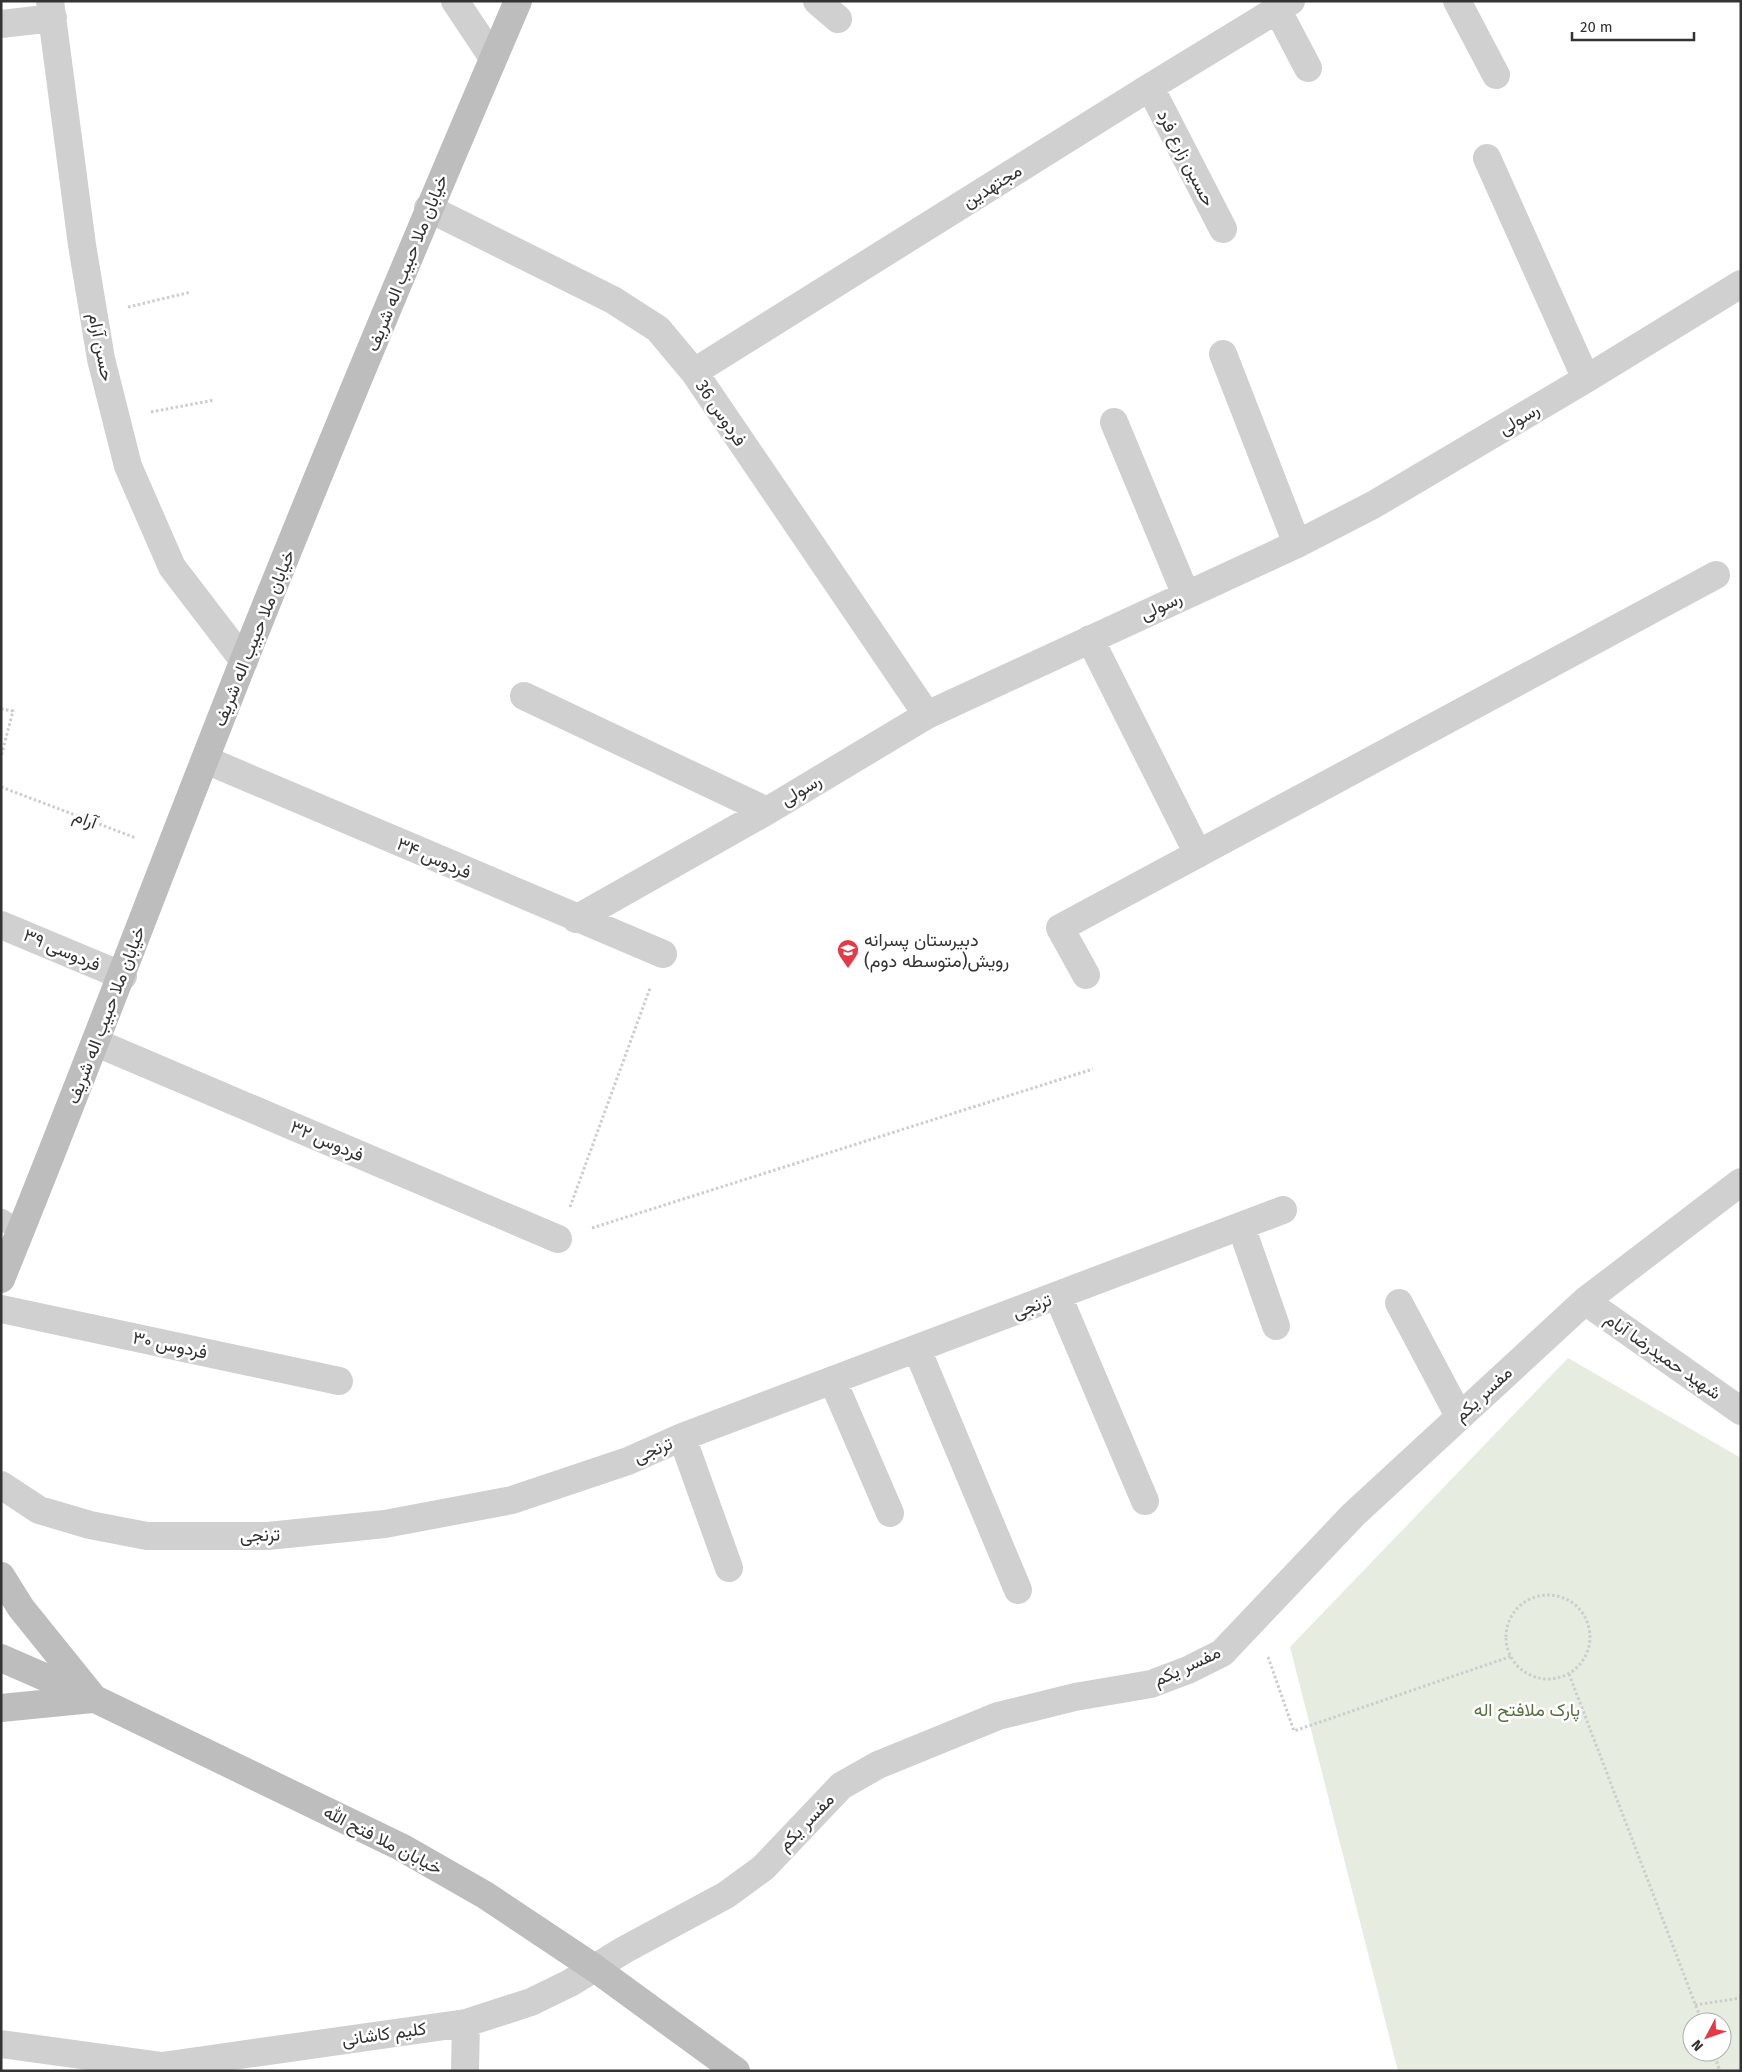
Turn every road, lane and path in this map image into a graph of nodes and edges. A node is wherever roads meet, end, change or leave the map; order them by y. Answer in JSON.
{"nodes":[{"id":1,"x":455,"y":1,"type":"edge"},
{"id":2,"x":518,"y":1,"type":"edge"},
{"id":3,"x":817,"y":1,"type":"edge"},
{"id":4,"x":1457,"y":1,"type":"edge"},
{"id":5,"x":1284,"y":5,"type":"edge"},
{"id":6,"x":52,"y":9,"type":"edge"},
{"id":7,"x":838,"y":19,"type":"dead end"},
{"id":8,"x":1,"y":24,"type":"edge"},
{"id":9,"x":494,"y":58,"type":"junction"},
{"id":10,"x":1308,"y":68,"type":"dead end"},
{"id":11,"x":1496,"y":75,"type":"dead end"},
{"id":12,"x":1150,"y":87,"type":"junction"},
{"id":13,"x":1487,"y":158,"type":"dead end"},
{"id":14,"x":428,"y":208,"type":"junction"},
{"id":15,"x":1223,"y":229,"type":"dead end"},
{"id":16,"x":1741,"y":284,"type":"edge"},
{"id":17,"x":190,"y":292,"type":"dead end"},
{"id":18,"x":94,"y":316,"type":"junction"},
{"id":19,"x":1223,"y":354,"type":"dead end"},
{"id":20,"x":694,"y":372,"type":"junction"},
{"id":21,"x":1586,"y":379,"type":"junction"},
{"id":22,"x":214,"y":400,"type":"dead end"},
{"id":23,"x":116,"y":419,"type":"junction"},
{"id":24,"x":1114,"y":422,"type":"dead end"},
{"id":25,"x":1297,"y":544,"type":"junction"},
{"id":26,"x":1716,"y":575,"type":"dead end"},
{"id":27,"x":1186,"y":595,"type":"junction"},
{"id":28,"x":1090,"y":639,"type":"junction"},
{"id":29,"x":244,"y":661,"type":"junction"},
{"id":30,"x":524,"y":696,"type":"dead end"},
{"id":31,"x":1,"y":709,"type":"edge"},
{"id":32,"x":927,"y":715,"type":"junction"},
{"id":33,"x":1,"y":757,"type":"edge"},
{"id":34,"x":206,"y":760,"type":"junction"},
{"id":35,"x":1,"y":787,"type":"edge"},
{"id":36,"x":767,"y":811,"type":"junction"},
{"id":37,"x":169,"y":851,"type":"junction"},
{"id":38,"x":1198,"y":854,"type":"junction"},
{"id":39,"x":576,"y":919,"type":"junction"},
{"id":40,"x":1,"y":925,"type":"edge"},
{"id":41,"x":663,"y":954,"type":"joint"},
{"id":42,"x":1086,"y":975,"type":"dead end"},
{"id":43,"x":123,"y":976,"type":"junction"},
{"id":44,"x":97,"y":1043,"type":"junction"},
{"id":45,"x":1093,"y":1069,"type":"dead end"},
{"id":46,"x":1741,"y":1182,"type":"edge"},
{"id":47,"x":1283,"y":1210,"type":"dead end"},
{"id":48,"x":11,"y":1225,"type":"edge"},
{"id":49,"x":1241,"y":1226,"type":"junction"},
{"id":50,"x":558,"y":1239,"type":"junction"},
{"id":51,"x":1,"y":1279,"type":"edge"},
{"id":52,"x":1058,"y":1296,"type":"junction"},
{"id":53,"x":1585,"y":1300,"type":"junction"},
{"id":54,"x":1399,"y":1303,"type":"dead end"},
{"id":55,"x":1,"y":1309,"type":"edge"},
{"id":56,"x":1276,"y":1326,"type":"dead end"},
{"id":57,"x":917,"y":1349,"type":"junction"},
{"id":58,"x":339,"y":1381,"type":"dead end"},
{"id":59,"x":833,"y":1381,"type":"junction"},
{"id":60,"x":1741,"y":1411,"type":"edge"},
{"id":61,"x":1459,"y":1416,"type":"junction"},
{"id":62,"x":682,"y":1437,"type":"junction"},
{"id":63,"x":1,"y":1484,"type":"edge"},
{"id":64,"x":1145,"y":1501,"type":"dead end"},
{"id":65,"x":890,"y":1513,"type":"dead end"},
{"id":66,"x":729,"y":1568,"type":"dead end"},
{"id":67,"x":1,"y":1576,"type":"edge"},
{"id":68,"x":1018,"y":1590,"type":"dead end"},
{"id":69,"x":1255,"y":1619,"type":"junction"},
{"id":70,"x":1512,"y":1656,"type":"junction"},
{"id":71,"x":1,"y":1658,"type":"edge"},
{"id":72,"x":1570,"y":1674,"type":"junction"},
{"id":73,"x":95,"y":1699,"type":"junction"},
{"id":74,"x":1,"y":1708,"type":"edge"},
{"id":75,"x":596,"y":1969,"type":"junction"},
{"id":76,"x":1741,"y":1998,"type":"edge"},
{"id":77,"x":1695,"y":2005,"type":"junction"},
{"id":78,"x":1698,"y":2012,"type":"edge"},
{"id":79,"x":466,"y":2022,"type":"junction"},
{"id":80,"x":1,"y":2044,"type":"edge"},
{"id":81,"x":162,"y":2068,"type":"edge"},
{"id":82,"x":465,"y":2071,"type":"edge"},
{"id":83,"x":736,"y":2071,"type":"edge"}],
"edges":[{"from":1,"to":9,"type":"street"},
{"from":2,"to":9,"type":"main road","name":"خیابان ملا حبیب اله شریف"},
{"from":3,"to":7,"type":"street"},
{"from":4,"to":11,"type":"street"},
{"from":5,"to":10,"type":"street"},
{"from":5,"to":12,"type":"street","name":"مجتهدین"},
{"from":6,"to":8,"type":"street"},
{"from":6,"to":18,"type":"street","name":"حسن آرام"},
{"from":9,"to":14,"type":"main road","name":"خیابان ملا حبیب اله شریف"},
{"from":12,"to":15,"type":"street","name":"حسین‌ زارع‌ فرد"},
{"from":12,"to":20,"type":"street","name":"مجتهدین"},
{"from":13,"to":21,"type":"street"},
{"from":14,"to":20,"type":"street","name":"فردوس 36"},
{"from":14,"to":29,"type":"main road","name":"خیابان ملا حبیب اله شریف"},
{"from":16,"to":21,"type":"street","name":"رسولی"},
{"from":17,"to":18,"type":"path"},
{"from":18,"to":23,"type":"street","name":"حسن آرام"},
{"from":19,"to":25,"type":"street"},
{"from":20,"to":32,"type":"street","name":"فردوس 36"},
{"from":21,"to":25,"type":"street","name":"رسولی"},
{"from":22,"to":23,"type":"path"},
{"from":23,"to":29,"type":"street","name":"حسن آرام"},
{"from":24,"to":27,"type":"street"},
{"from":25,"to":27,"type":"street","name":"رسولی"},
{"from":26,"to":38,"type":"street"},
{"from":27,"to":28,"type":"street","name":"رسولی"},
{"from":28,"to":32,"type":"street","name":"رسولی"},
{"from":28,"to":38,"type":"street"},
{"from":29,"to":34,"type":"main road","name":"خیابان ملا حبیب اله شریف"},
{"from":30,"to":36,"type":"street"},
{"from":31,"to":33,"type":"path"},
{"from":32,"to":36,"type":"street","name":"رسولی"},
{"from":34,"to":37,"type":"main road","name":"خیابان ملا حبیب اله شریف"},
{"from":34,"to":39,"type":"street","name":"فردوس ۳۴"},
{"from":35,"to":37,"type":"path","name":"آرام"},
{"from":36,"to":39,"type":"street","name":"رسولی"},
{"from":37,"to":43,"type":"main road","name":"خیابان ملا حبیب اله شریف"},
{"from":38,"to":42,"type":"street"},
{"from":39,"to":41,"type":"street","name":"فردوس ۳۴"},
{"from":40,"to":43,"type":"street","name":"فردوسی ۳۹"},
{"from":41,"to":50,"type":"path"},
{"from":43,"to":44,"type":"main road","name":"خیابان ملا حبیب اله شریف"},
{"from":44,"to":48,"type":"main road","name":"خیابان ملا حبیب اله شریف"},
{"from":44,"to":50,"type":"street","name":"فردوس ۳۲"},
{"from":45,"to":50,"type":"path"},
{"from":46,"to":53,"type":"street","name":"مفسر یکم"},
{"from":47,"to":49,"type":"street","name":"ترنجی"},
{"from":48,"to":51,"type":"main road","name":"خیابان ملا حبیب اله شریف"},
{"from":49,"to":52,"type":"street","name":"ترنجی"},
{"from":49,"to":56,"type":"street"},
{"from":52,"to":57,"type":"street","name":"ترنجی"},
{"from":52,"to":64,"type":"street"},
{"from":53,"to":60,"type":"street","name":"شهید حمیدرضا آبام"},
{"from":53,"to":61,"type":"street","name":"مفسر یکم"},
{"from":54,"to":61,"type":"street"},
{"from":55,"to":58,"type":"street","name":"فردوس ۳۰"},
{"from":57,"to":59,"type":"street","name":"ترنجی"},
{"from":57,"to":68,"type":"street"},
{"from":59,"to":62,"type":"street","name":"ترنجی"},
{"from":59,"to":65,"type":"street"},
{"from":61,"to":69,"type":"street","name":"مفسر یکم"},
{"from":62,"to":63,"type":"street","name":"ترنجی"},
{"from":62,"to":66,"type":"street"},
{"from":67,"to":73,"type":"main road"},
{"from":69,"to":70,"type":"path"},
{"from":69,"to":75,"type":"street","name":"مفسر یکم"},
{"from":70,"to":72,"type":"path"},
{"from":70,"to":72,"type":"path"},
{"from":71,"to":73,"type":"main road","name":"خیابان ملا فتح الله"},
{"from":72,"to":77,"type":"path"},
{"from":73,"to":74,"type":"main road"},
{"from":73,"to":75,"type":"main road","name":"خیابان ملا فتح الله"},
{"from":75,"to":79,"type":"street","name":"کلیم کاشانی"},
{"from":75,"to":83,"type":"main road","name":"خیابان ملا فتح الله"},
{"from":76,"to":77,"type":"path"},
{"from":77,"to":78,"type":"path"},
{"from":79,"to":81,"type":"street","name":"کلیم کاشانی"},
{"from":79,"to":82,"type":"street"},
{"from":80,"to":81,"type":"street","name":"کلیم کاشانی"}]}
